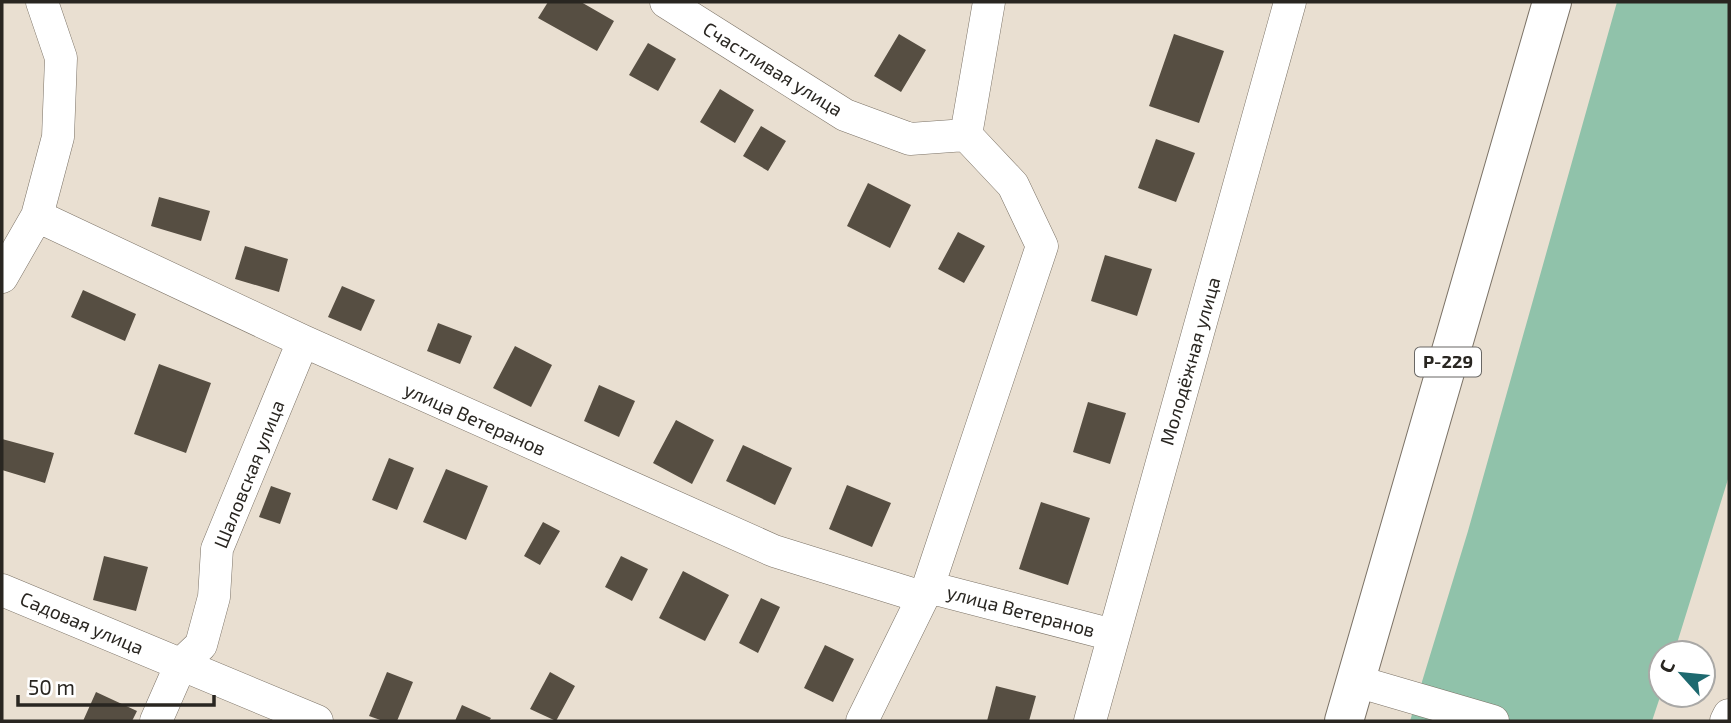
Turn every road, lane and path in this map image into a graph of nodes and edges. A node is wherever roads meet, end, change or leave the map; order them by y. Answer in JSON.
{"nodes":[{"id":1,"x":41,"y":2,"type":"edge"},
{"id":2,"x":666,"y":2,"type":"edge"},
{"id":3,"x":989,"y":2,"type":"edge"},
{"id":4,"x":1290,"y":2,"type":"edge"},
{"id":5,"x":1552,"y":2,"type":"edge"},
{"id":6,"x":967,"y":135,"type":"junction"},
{"id":7,"x":37,"y":216,"type":"junction"},
{"id":8,"x":2,"y":277,"type":"edge"},
{"id":9,"x":303,"y":341,"type":"junction"},
{"id":10,"x":2,"y":590,"type":"edge"},
{"id":11,"x":925,"y":592,"type":"junction"},
{"id":12,"x":1113,"y":635,"type":"junction"},
{"id":13,"x":181,"y":664,"type":"junction"},
{"id":14,"x":1356,"y":681,"type":"junction"},
{"id":15,"x":1729,"y":715,"type":"edge"},
{"id":16,"x":156,"y":721,"type":"edge"},
{"id":17,"x":317,"y":721,"type":"edge"},
{"id":18,"x":862,"y":721,"type":"edge"},
{"id":19,"x":1090,"y":721,"type":"edge"},
{"id":20,"x":1344,"y":721,"type":"edge"},
{"id":21,"x":1493,"y":721,"type":"edge"},
{"id":22,"x":1726,"y":721,"type":"edge"}],
"edges":[{"from":1,"to":7,"type":"street"},
{"from":2,"to":6,"type":"street","name":"Счастливая улица"},
{"from":3,"to":6,"type":"street"},
{"from":4,"to":12,"type":"street","name":"Молодёжная улица"},
{"from":5,"to":14,"type":"main road","number":"Р-229"},
{"from":6,"to":11,"type":"street"},
{"from":7,"to":8,"type":"street"},
{"from":7,"to":9,"type":"street","name":"улица Ветеранов"},
{"from":9,"to":11,"type":"street","name":"улица Ветеранов"},
{"from":9,"to":13,"type":"street","name":"Шаловская улица"},
{"from":10,"to":13,"type":"street","name":"Садовая улица"},
{"from":11,"to":12,"type":"street","name":"улица Ветеранов"},
{"from":11,"to":18,"type":"street"},
{"from":12,"to":19,"type":"street","name":"Молодёжная улица"},
{"from":13,"to":16,"type":"street","name":"Шаловская улица"},
{"from":13,"to":17,"type":"street","name":"Садовая улица"},
{"from":14,"to":20,"type":"main road","number":"Р-229"},
{"from":14,"to":21,"type":"street"},
{"from":15,"to":22,"type":"street"}]}
